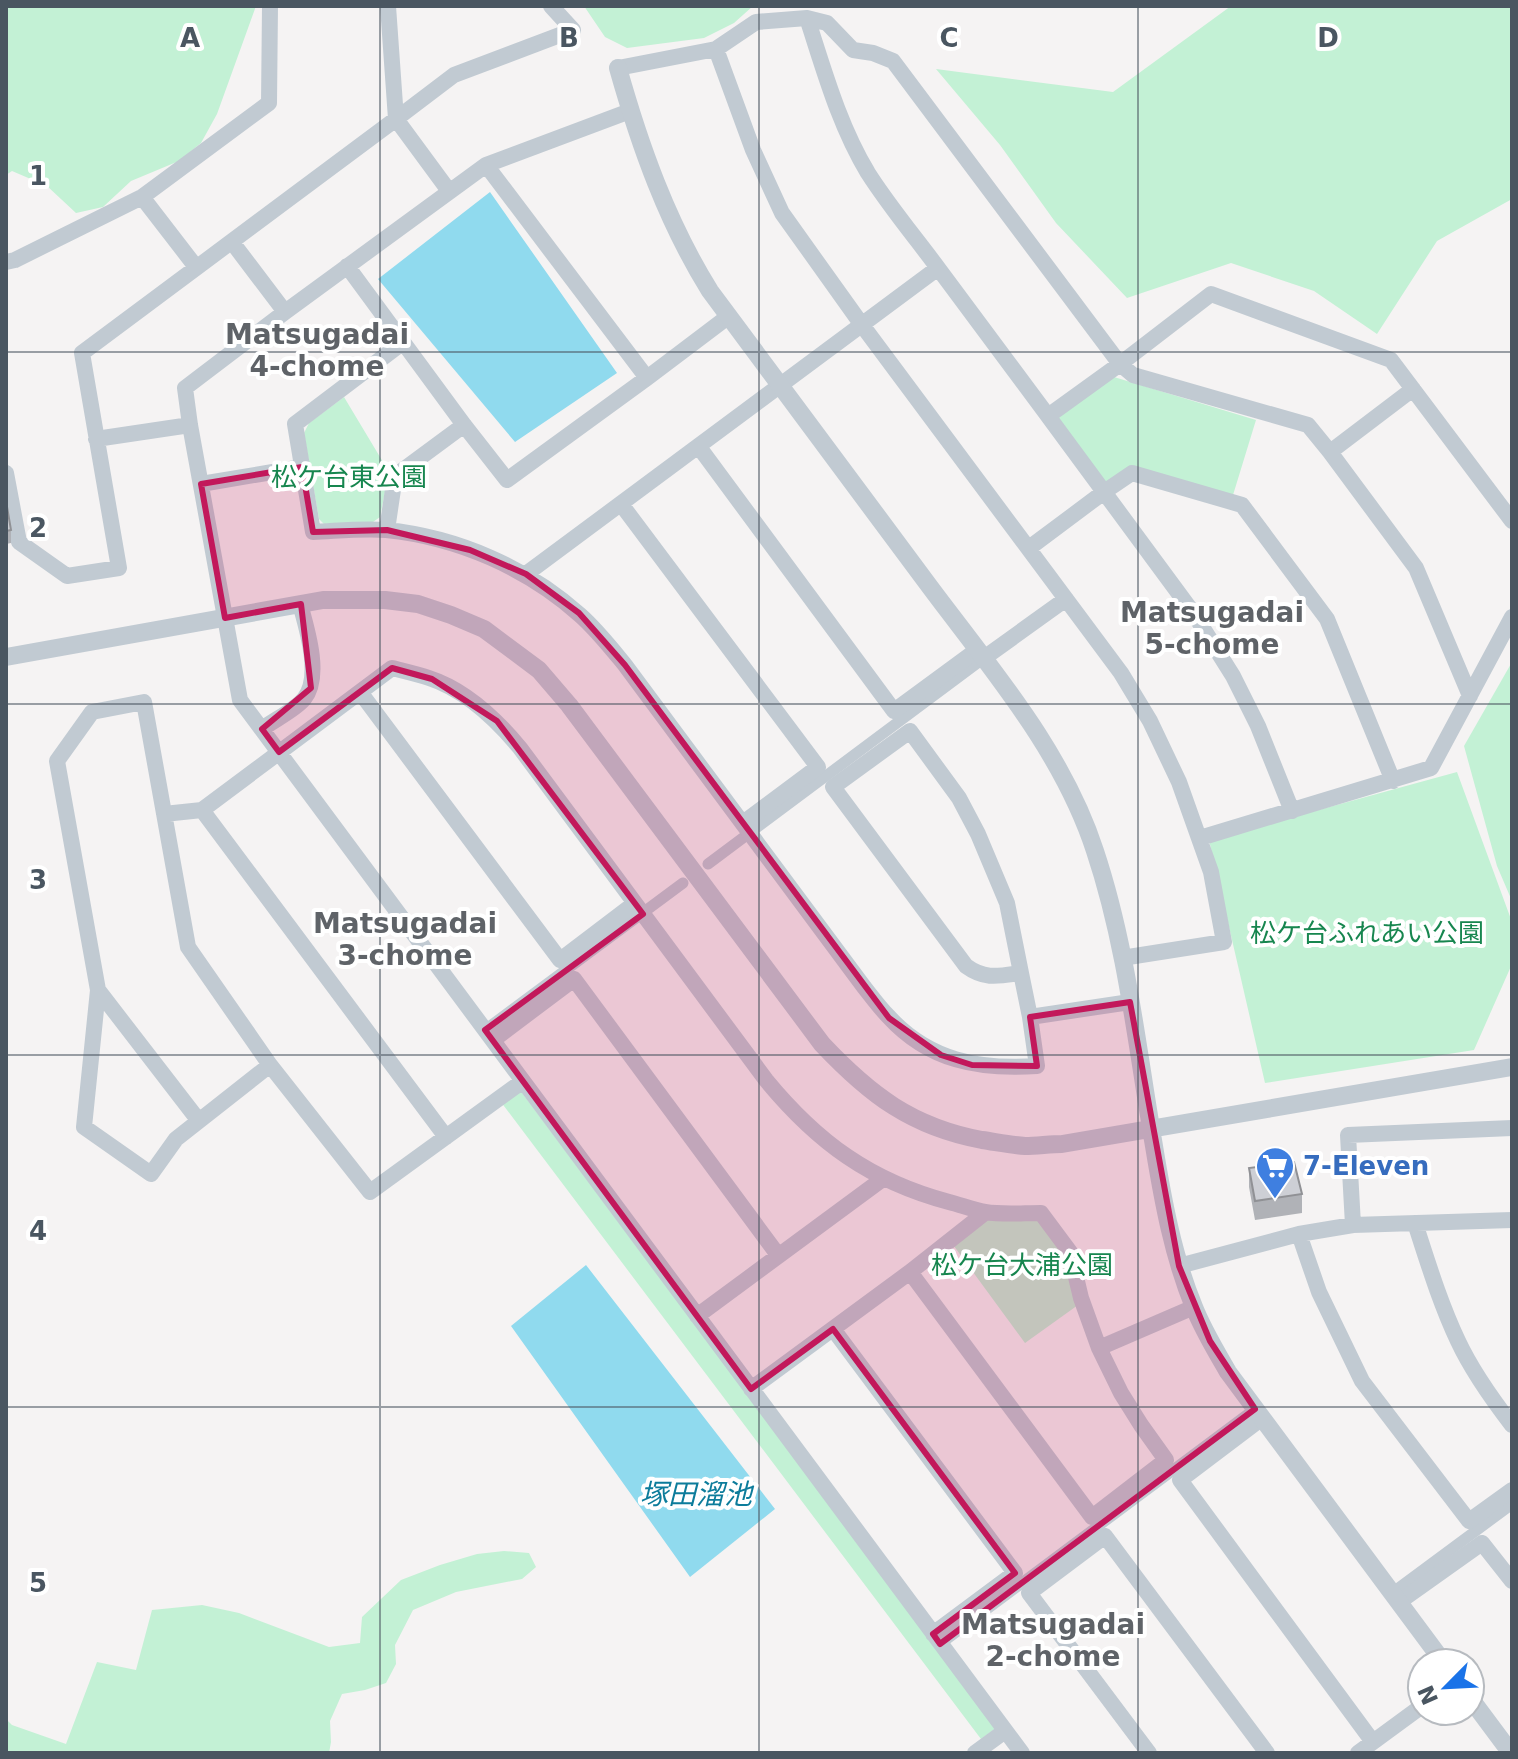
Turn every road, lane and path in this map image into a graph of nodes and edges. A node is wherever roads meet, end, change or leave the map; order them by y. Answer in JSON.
{"nodes":[{"id":1,"x":270,"y":6,"type":"edge"},
{"id":2,"x":388,"y":6,"type":"edge"},
{"id":3,"x":551,"y":6,"type":"edge"},
{"id":4,"x":807,"y":18,"type":"junction"},
{"id":5,"x":716,"y":49,"type":"junction"},
{"id":6,"x":618,"y":68,"type":"joint"},
{"id":7,"x":630,"y":111,"type":"junction"},
{"id":8,"x":396,"y":119,"type":"junction"},
{"id":9,"x":486,"y":165,"type":"junction"},
{"id":10,"x":449,"y":191,"type":"junction"},
{"id":11,"x":142,"y":197,"type":"junction"},
{"id":12,"x":232,"y":242,"type":"junction"},
{"id":13,"x":6,"y":262,"type":"edge"},
{"id":14,"x":347,"y":266,"type":"junction"},
{"id":15,"x":196,"y":267,"type":"junction"},
{"id":16,"x":938,"y":268,"type":"junction"},
{"id":17,"x":285,"y":312,"type":"junction"},
{"id":18,"x":729,"y":316,"type":"junction"},
{"id":19,"x":862,"y":325,"type":"junction"},
{"id":20,"x":402,"y":343,"type":"junction"},
{"id":21,"x":1120,"y":364,"type":"junction"},
{"id":22,"x":647,"y":378,"type":"junction"},
{"id":23,"x":780,"y":386,"type":"junction"},
{"id":24,"x":1413,"y":389,"type":"junction"},
{"id":25,"x":1048,"y":416,"type":"junction"},
{"id":26,"x":190,"y":425,"type":"junction"},
{"id":27,"x":464,"y":425,"type":"junction"},
{"id":28,"x":96,"y":439,"type":"junction"},
{"id":29,"x":699,"y":447,"type":"junction"},
{"id":30,"x":1330,"y":452,"type":"junction"},
{"id":31,"x":302,"y":467,"type":"junction"},
{"id":32,"x":6,"y":473,"type":"edge"},
{"id":33,"x":201,"y":484,"type":"junction"},
{"id":34,"x":1104,"y":492,"type":"junction"},
{"id":35,"x":621,"y":504,"type":"junction"},
{"id":36,"x":1512,"y":521,"type":"edge"},
{"id":37,"x":387,"y":530,"type":"junction"},
{"id":38,"x":1029,"y":548,"type":"junction"},
{"id":39,"x":526,"y":574,"type":"junction"},
{"id":40,"x":1066,"y":599,"type":"junction"},
{"id":41,"x":300,"y":604,"type":"junction"},
{"id":42,"x":1512,"y":617,"type":"edge"},
{"id":43,"x":225,"y":618,"type":"junction"},
{"id":44,"x":980,"y":654,"type":"junction"},
{"id":45,"x":6,"y":657,"type":"edge"},
{"id":46,"x":360,"y":692,"type":"junction"},
{"id":47,"x":1470,"y":696,"type":"junction"},
{"id":48,"x":262,"y":729,"type":"junction"},
{"id":49,"x":279,"y":752,"type":"junction"},
{"id":50,"x":1393,"y":781,"type":"junction"},
{"id":51,"x":202,"y":810,"type":"junction"},
{"id":52,"x":1292,"y":811,"type":"junction"},
{"id":53,"x":164,"y":814,"type":"junction"},
{"id":54,"x":747,"y":828,"type":"junction"},
{"id":55,"x":1200,"y":838,"type":"junction"},
{"id":56,"x":708,"y":864,"type":"dead end"},
{"id":57,"x":683,"y":883,"type":"dead end"},
{"id":58,"x":639,"y":909,"type":"junction"},
{"id":59,"x":1122,"y":958,"type":"junction"},
{"id":60,"x":1021,"y":973,"type":"junction"},
{"id":61,"x":98,"y":990,"type":"junction"},
{"id":62,"x":1130,"y":1002,"type":"junction"},
{"id":63,"x":1030,"y":1017,"type":"junction"},
{"id":64,"x":489,"y":1035,"type":"junction"},
{"id":65,"x":270,"y":1065,"type":"junction"},
{"id":66,"x":1512,"y":1067,"type":"edge"},
{"id":67,"x":523,"y":1081,"type":"junction"},
{"id":68,"x":199,"y":1121,"type":"junction"},
{"id":69,"x":1151,"y":1128,"type":"junction"},
{"id":70,"x":1512,"y":1128,"type":"edge"},
{"id":71,"x":446,"y":1137,"type":"junction"},
{"id":72,"x":884,"y":1178,"type":"junction"},
{"id":73,"x":986,"y":1212,"type":"junction"},
{"id":74,"x":1512,"y":1220,"type":"edge"},
{"id":75,"x":1415,"y":1223,"type":"junction"},
{"id":76,"x":1353,"y":1225,"type":"junction"},
{"id":77,"x":1299,"y":1234,"type":"junction"},
{"id":78,"x":778,"y":1255,"type":"junction"},
{"id":79,"x":1179,"y":1266,"type":"junction"},
{"id":80,"x":910,"y":1272,"type":"junction"},
{"id":81,"x":1194,"y":1307,"type":"junction"},
{"id":82,"x":697,"y":1316,"type":"junction"},
{"id":83,"x":833,"y":1329,"type":"junction"},
{"id":84,"x":1099,"y":1348,"type":"junction"},
{"id":85,"x":751,"y":1389,"type":"junction"},
{"id":86,"x":1259,"y":1414,"type":"junction"},
{"id":87,"x":1512,"y":1425,"type":"edge"},
{"id":88,"x":1512,"y":1490,"type":"edge"},
{"id":89,"x":1512,"y":1504,"type":"edge"},
{"id":90,"x":1512,"y":1581,"type":"edge"},
{"id":91,"x":1395,"y":1597,"type":"junction"},
{"id":92,"x":936,"y":1639,"type":"junction"},
{"id":93,"x":1432,"y":1647,"type":"edge"},
{"id":94,"x":1406,"y":1718,"type":"edge"},
{"id":95,"x":1486,"y":1719,"type":"edge"},
{"id":96,"x":1005,"y":1731,"type":"junction"},
{"id":97,"x":1373,"y":1742,"type":"junction"},
{"id":98,"x":975,"y":1753,"type":"edge"},
{"id":99,"x":1022,"y":1753,"type":"edge"},
{"id":100,"x":1149,"y":1753,"type":"edge"},
{"id":101,"x":1267,"y":1753,"type":"edge"},
{"id":102,"x":1358,"y":1753,"type":"edge"},
{"id":103,"x":1511,"y":1753,"type":"edge"}],
"edges":[{"from":1,"to":11,"type":"street"},
{"from":2,"to":8,"type":"street"},
{"from":3,"to":8,"type":"street"},
{"from":4,"to":5,"type":"street"},
{"from":4,"to":16,"type":"street"},
{"from":4,"to":21,"type":"street"},
{"from":5,"to":6,"type":"street"},
{"from":5,"to":19,"type":"street"},
{"from":6,"to":7,"type":"street"},
{"from":7,"to":9,"type":"street"},
{"from":7,"to":18,"type":"street"},
{"from":8,"to":10,"type":"street"},
{"from":8,"to":12,"type":"street"},
{"from":9,"to":10,"type":"street"},
{"from":9,"to":22,"type":"street"},
{"from":10,"to":14,"type":"street"},
{"from":11,"to":13,"type":"street"},
{"from":11,"to":15,"type":"street"},
{"from":12,"to":15,"type":"street"},
{"from":12,"to":17,"type":"street"},
{"from":14,"to":17,"type":"street"},
{"from":14,"to":20,"type":"street"},
{"from":15,"to":28,"type":"street"},
{"from":16,"to":19,"type":"street"},
{"from":16,"to":25,"type":"street"},
{"from":17,"to":26,"type":"street"},
{"from":18,"to":22,"type":"street"},
{"from":18,"to":23,"type":"street"},
{"from":19,"to":23,"type":"street"},
{"from":19,"to":38,"type":"street"},
{"from":20,"to":27,"type":"street"},
{"from":20,"to":31,"type":"street"},
{"from":21,"to":24,"type":"street"},
{"from":21,"to":25,"type":"street"},
{"from":21,"to":30,"type":"street"},
{"from":22,"to":27,"type":"street"},
{"from":23,"to":29,"type":"street"},
{"from":23,"to":44,"type":"street"},
{"from":24,"to":30,"type":"street"},
{"from":24,"to":36,"type":"street"},
{"from":25,"to":34,"type":"street"},
{"from":26,"to":28,"type":"street"},
{"from":26,"to":33,"type":"street"},
{"from":27,"to":37,"type":"street"},
{"from":28,"to":32,"type":"street"},
{"from":29,"to":35,"type":"street"},
{"from":29,"to":44,"type":"street"},
{"from":30,"to":47,"type":"street"},
{"from":31,"to":33,"type":"street"},
{"from":31,"to":37,"type":"street"},
{"from":33,"to":43,"type":"street"},
{"from":34,"to":38,"type":"street"},
{"from":34,"to":50,"type":"street"},
{"from":34,"to":52,"type":"street"},
{"from":35,"to":39,"type":"street"},
{"from":35,"to":54,"type":"street"},
{"from":37,"to":39,"type":"street"},
{"from":38,"to":40,"type":"street"},
{"from":39,"to":54,"type":"street"},
{"from":40,"to":44,"type":"street"},
{"from":40,"to":55,"type":"street"},
{"from":41,"to":43,"type":"street"},
{"from":41,"to":48,"type":"street"},
{"from":41,"to":69,"type":"street"},
{"from":42,"to":47,"type":"street"},
{"from":43,"to":45,"type":"street"},
{"from":43,"to":48,"type":"street"},
{"from":44,"to":54,"type":"street"},
{"from":44,"to":59,"type":"street"},
{"from":46,"to":49,"type":"street"},
{"from":46,"to":58,"type":"street"},
{"from":46,"to":58,"type":"street"},
{"from":47,"to":50,"type":"street"},
{"from":48,"to":49,"type":"street"},
{"from":49,"to":51,"type":"street"},
{"from":49,"to":64,"type":"street"},
{"from":50,"to":52,"type":"street"},
{"from":51,"to":53,"type":"street"},
{"from":51,"to":71,"type":"street"},
{"from":52,"to":55,"type":"street"},
{"from":53,"to":61,"type":"street"},
{"from":53,"to":65,"type":"street"},
{"from":54,"to":56,"type":"street"},
{"from":54,"to":63,"type":"street"},
{"from":55,"to":59,"type":"street"},
{"from":57,"to":58,"type":"street"},
{"from":58,"to":64,"type":"street"},
{"from":58,"to":72,"type":"street"},
{"from":59,"to":62,"type":"street"},
{"from":60,"to":60,"type":"street"},
{"from":60,"to":63,"type":"street"},
{"from":61,"to":68,"type":"street"},
{"from":61,"to":68,"type":"street"},
{"from":62,"to":63,"type":"street"},
{"from":62,"to":69,"type":"street"},
{"from":64,"to":67,"type":"street"},
{"from":64,"to":78,"type":"street"},
{"from":65,"to":68,"type":"street"},
{"from":65,"to":71,"type":"street"},
{"from":66,"to":69,"type":"street"},
{"from":67,"to":71,"type":"street"},
{"from":67,"to":82,"type":"street"},
{"from":69,"to":79,"type":"street"},
{"from":70,"to":76,"type":"street"},
{"from":72,"to":73,"type":"street"},
{"from":72,"to":78,"type":"street"},
{"from":73,"to":80,"type":"street"},
{"from":73,"to":84,"type":"street"},
{"from":74,"to":75,"type":"street"},
{"from":75,"to":76,"type":"street"},
{"from":75,"to":87,"type":"street"},
{"from":76,"to":77,"type":"street"},
{"from":77,"to":79,"type":"street"},
{"from":77,"to":88,"type":"street"},
{"from":78,"to":82,"type":"street"},
{"from":79,"to":81,"type":"street"},
{"from":80,"to":83,"type":"street"},
{"from":80,"to":84,"type":"street"},
{"from":81,"to":84,"type":"street"},
{"from":81,"to":86,"type":"street"},
{"from":82,"to":85,"type":"street"},
{"from":83,"to":85,"type":"street"},
{"from":83,"to":92,"type":"street"},
{"from":85,"to":92,"type":"street"},
{"from":86,"to":91,"type":"street"},
{"from":86,"to":92,"type":"street"},
{"from":86,"to":97,"type":"street"},
{"from":89,"to":91,"type":"street"},
{"from":90,"to":91,"type":"street"},
{"from":91,"to":93,"type":"street"},
{"from":92,"to":96,"type":"street"},
{"from":94,"to":97,"type":"street"},
{"from":95,"to":103,"type":"street"},
{"from":96,"to":98,"type":"street"},
{"from":96,"to":99,"type":"street"},
{"from":97,"to":102,"type":"street"},
{"from":100,"to":101,"type":"street"}]}
